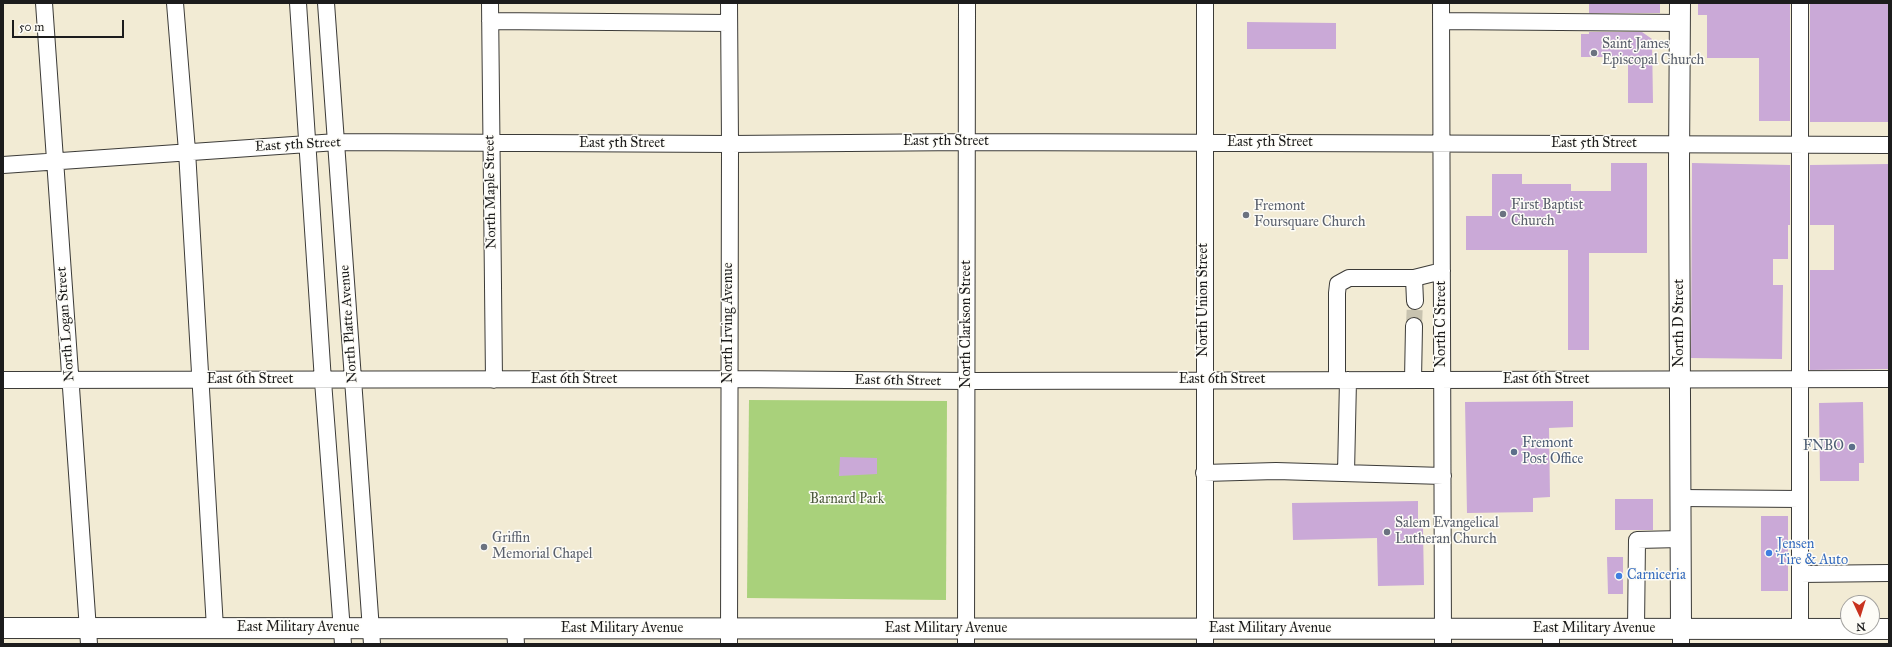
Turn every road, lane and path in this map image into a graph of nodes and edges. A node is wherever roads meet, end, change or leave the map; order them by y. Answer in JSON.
{"nodes":[{"id":1,"x":44,"y":3,"type":"edge"},
{"id":2,"x":175,"y":3,"type":"edge"},
{"id":3,"x":298,"y":3,"type":"edge"},
{"id":4,"x":326,"y":3,"type":"edge"},
{"id":5,"x":490,"y":3,"type":"edge"},
{"id":6,"x":728,"y":3,"type":"edge"},
{"id":7,"x":967,"y":3,"type":"edge"},
{"id":8,"x":1205,"y":3,"type":"edge"},
{"id":9,"x":1441,"y":3,"type":"edge"},
{"id":10,"x":1680,"y":3,"type":"edge"},
{"id":11,"x":1800,"y":3,"type":"edge"},
{"id":12,"x":490,"y":21,"type":"junction"},
{"id":13,"x":1441,"y":21,"type":"junction"},
{"id":14,"x":729,"y":23,"type":"junction"},
{"id":15,"x":1680,"y":23,"type":"junction"},
{"id":16,"x":337,"y":142,"type":"junction"},
{"id":17,"x":967,"y":142,"type":"junction"},
{"id":18,"x":307,"y":143,"type":"junction"},
{"id":19,"x":490,"y":143,"type":"junction"},
{"id":20,"x":1205,"y":143,"type":"junction"},
{"id":21,"x":730,"y":144,"type":"junction"},
{"id":22,"x":1441,"y":144,"type":"junction"},
{"id":23,"x":1679,"y":144,"type":"junction"},
{"id":24,"x":1801,"y":145,"type":"junction"},
{"id":25,"x":1889,"y":145,"type":"edge"},
{"id":26,"x":187,"y":151,"type":"junction"},
{"id":27,"x":54,"y":161,"type":"junction"},
{"id":28,"x":3,"y":165,"type":"edge"},
{"id":29,"x":1442,"y":271,"type":"junction"},
{"id":30,"x":1414,"y":278,"type":"junction"},
{"id":31,"x":1415,"y":300,"type":"tunnel mouth"},
{"id":32,"x":1414,"y":326,"type":"tunnel mouth"},
{"id":33,"x":728,"y":379,"type":"junction"},
{"id":34,"x":1889,"y":379,"type":"edge"},
{"id":35,"x":3,"y":380,"type":"edge"},
{"id":36,"x":70,"y":380,"type":"junction"},
{"id":37,"x":200,"y":380,"type":"junction"},
{"id":38,"x":353,"y":380,"type":"junction"},
{"id":39,"x":494,"y":380,"type":"junction"},
{"id":40,"x":1204,"y":380,"type":"junction"},
{"id":41,"x":1342,"y":380,"type":"junction"},
{"id":42,"x":1413,"y":380,"type":"junction"},
{"id":43,"x":1680,"y":380,"type":"junction"},
{"id":44,"x":1799,"y":380,"type":"junction"},
{"id":45,"x":323,"y":381,"type":"junction"},
{"id":46,"x":1442,"y":381,"type":"junction"},
{"id":47,"x":967,"y":382,"type":"junction"},
{"id":48,"x":1204,"y":473,"type":"junction"},
{"id":49,"x":1346,"y":473,"type":"junction"},
{"id":50,"x":1443,"y":476,"type":"junction"},
{"id":51,"x":1680,"y":498,"type":"junction"},
{"id":52,"x":1800,"y":499,"type":"junction"},
{"id":53,"x":1681,"y":539,"type":"junction"},
{"id":54,"x":1889,"y":573,"type":"edge"},
{"id":55,"x":1800,"y":574,"type":"junction"},
{"id":56,"x":3,"y":628,"type":"edge"},
{"id":57,"x":215,"y":628,"type":"junction"},
{"id":58,"x":1636,"y":628,"type":"junction"},
{"id":59,"x":1800,"y":629,"type":"junction"},
{"id":60,"x":1889,"y":629,"type":"edge"},
{"id":61,"x":88,"y":636,"type":"edge"},
{"id":62,"x":343,"y":636,"type":"edge"},
{"id":63,"x":372,"y":636,"type":"edge"},
{"id":64,"x":516,"y":636,"type":"edge"},
{"id":65,"x":1205,"y":636,"type":"edge"},
{"id":66,"x":1443,"y":636,"type":"edge"},
{"id":67,"x":1551,"y":636,"type":"edge"},
{"id":68,"x":1681,"y":636,"type":"edge"},
{"id":69,"x":729,"y":637,"type":"edge"},
{"id":70,"x":966,"y":637,"type":"edge"}],
"edges":[{"from":1,"to":27,"type":"street","name":"North Logan Street"},
{"from":2,"to":26,"type":"street"},
{"from":3,"to":18,"type":"street"},
{"from":4,"to":16,"type":"street","name":"North Platte Avenue"},
{"from":5,"to":12,"type":"street","name":"North Maple Street"},
{"from":6,"to":14,"type":"street","name":"North Irving Avenue"},
{"from":7,"to":17,"type":"street","name":"North Clarkson Street"},
{"from":8,"to":20,"type":"street","name":"North Union Street"},
{"from":9,"to":13,"type":"street","name":"North C Street"},
{"from":10,"to":15,"type":"main road","name":"North D Street"},
{"from":11,"to":24,"type":"street"},
{"from":12,"to":14,"type":"street"},
{"from":12,"to":19,"type":"street","name":"North Maple Street"},
{"from":13,"to":15,"type":"street"},
{"from":13,"to":22,"type":"street","name":"North C Street"},
{"from":14,"to":21,"type":"street","name":"North Irving Avenue"},
{"from":15,"to":23,"type":"main road","name":"North D Street"},
{"from":16,"to":18,"type":"street","name":"East 5th Street"},
{"from":16,"to":19,"type":"street","name":"East 5th Street"},
{"from":16,"to":38,"type":"street","name":"North Platte Avenue"},
{"from":17,"to":20,"type":"street","name":"East 5th Street"},
{"from":17,"to":21,"type":"street","name":"East 5th Street"},
{"from":17,"to":47,"type":"street","name":"North Clarkson Street"},
{"from":18,"to":26,"type":"street","name":"East 5th Street"},
{"from":18,"to":45,"type":"street"},
{"from":19,"to":21,"type":"street","name":"East 5th Street"},
{"from":19,"to":39,"type":"street","name":"North Maple Street"},
{"from":20,"to":22,"type":"street","name":"East 5th Street"},
{"from":20,"to":40,"type":"street","name":"North Union Street"},
{"from":21,"to":33,"type":"street","name":"North Irving Avenue"},
{"from":22,"to":23,"type":"street","name":"East 5th Street"},
{"from":22,"to":29,"type":"street","name":"North C Street"},
{"from":23,"to":24,"type":"street","name":"East 5th Street"},
{"from":23,"to":43,"type":"main road","name":"North D Street"},
{"from":24,"to":25,"type":"street","name":"East 5th Street"},
{"from":24,"to":44,"type":"street"},
{"from":26,"to":27,"type":"street","name":"East 5th Street"},
{"from":26,"to":37,"type":"street"},
{"from":27,"to":28,"type":"street","name":"East 5th Street"},
{"from":27,"to":36,"type":"street","name":"North Logan Street"},
{"from":29,"to":30,"type":"street"},
{"from":29,"to":46,"type":"street","name":"North C Street"},
{"from":30,"to":31,"type":"street"},
{"from":30,"to":41,"type":"street"},
{"from":32,"to":42,"type":"street"},
{"from":33,"to":39,"type":"street","name":"East 6th Street"},
{"from":33,"to":47,"type":"street","name":"East 6th Street"},
{"from":33,"to":69,"type":"street","name":"North Irving Avenue"},
{"from":34,"to":44,"type":"street","name":"East 6th Street"},
{"from":35,"to":36,"type":"street","name":"East 6th Street"},
{"from":36,"to":37,"type":"street","name":"East 6th Street"},
{"from":36,"to":61,"type":"street","name":"North Logan Street"},
{"from":37,"to":45,"type":"street","name":"East 6th Street"},
{"from":37,"to":57,"type":"street"},
{"from":38,"to":39,"type":"street","name":"East 6th Street"},
{"from":38,"to":45,"type":"street","name":"East 6th Street"},
{"from":38,"to":63,"type":"street","name":"North Platte Avenue"},
{"from":40,"to":41,"type":"street","name":"East 6th Street"},
{"from":40,"to":47,"type":"street","name":"East 6th Street"},
{"from":40,"to":48,"type":"street","name":"North Union Street"},
{"from":41,"to":42,"type":"street","name":"East 6th Street"},
{"from":41,"to":49,"type":"street"},
{"from":42,"to":46,"type":"street","name":"East 6th Street"},
{"from":43,"to":44,"type":"street","name":"East 6th Street"},
{"from":43,"to":46,"type":"street","name":"East 6th Street"},
{"from":43,"to":51,"type":"main road","name":"North D Street"},
{"from":44,"to":52,"type":"street"},
{"from":45,"to":62,"type":"street"},
{"from":46,"to":50,"type":"street","name":"North C Street"},
{"from":47,"to":70,"type":"street","name":"North Clarkson Street"},
{"from":48,"to":49,"type":"street"},
{"from":48,"to":65,"type":"street","name":"North Union Street"},
{"from":49,"to":50,"type":"street"},
{"from":50,"to":66,"type":"street","name":"North C Street"},
{"from":51,"to":52,"type":"street"},
{"from":51,"to":53,"type":"main road","name":"North D Street"},
{"from":52,"to":55,"type":"street"},
{"from":53,"to":58,"type":"street"},
{"from":53,"to":68,"type":"main road","name":"North D Street"},
{"from":54,"to":55,"type":"street"},
{"from":55,"to":59,"type":"street"},
{"from":56,"to":61,"type":"main road","name":"East Military Avenue"},
{"from":57,"to":61,"type":"main road","name":"East Military Avenue"},
{"from":57,"to":62,"type":"main road","name":"East Military Avenue"},
{"from":58,"to":67,"type":"main road","name":"East Military Avenue"},
{"from":58,"to":68,"type":"main road","name":"East Military Avenue"},
{"from":59,"to":60,"type":"main road","name":"East Military Avenue"},
{"from":59,"to":68,"type":"main road","name":"East Military Avenue"},
{"from":62,"to":63,"type":"main road","name":"East Military Avenue"},
{"from":63,"to":64,"type":"main road","name":"East Military Avenue"},
{"from":64,"to":69,"type":"main road","name":"East Military Avenue"},
{"from":65,"to":66,"type":"main road","name":"East Military Avenue"},
{"from":65,"to":70,"type":"main road","name":"East Military Avenue"},
{"from":66,"to":67,"type":"main road","name":"East Military Avenue"},
{"from":69,"to":70,"type":"main road","name":"East Military Avenue"}]}
